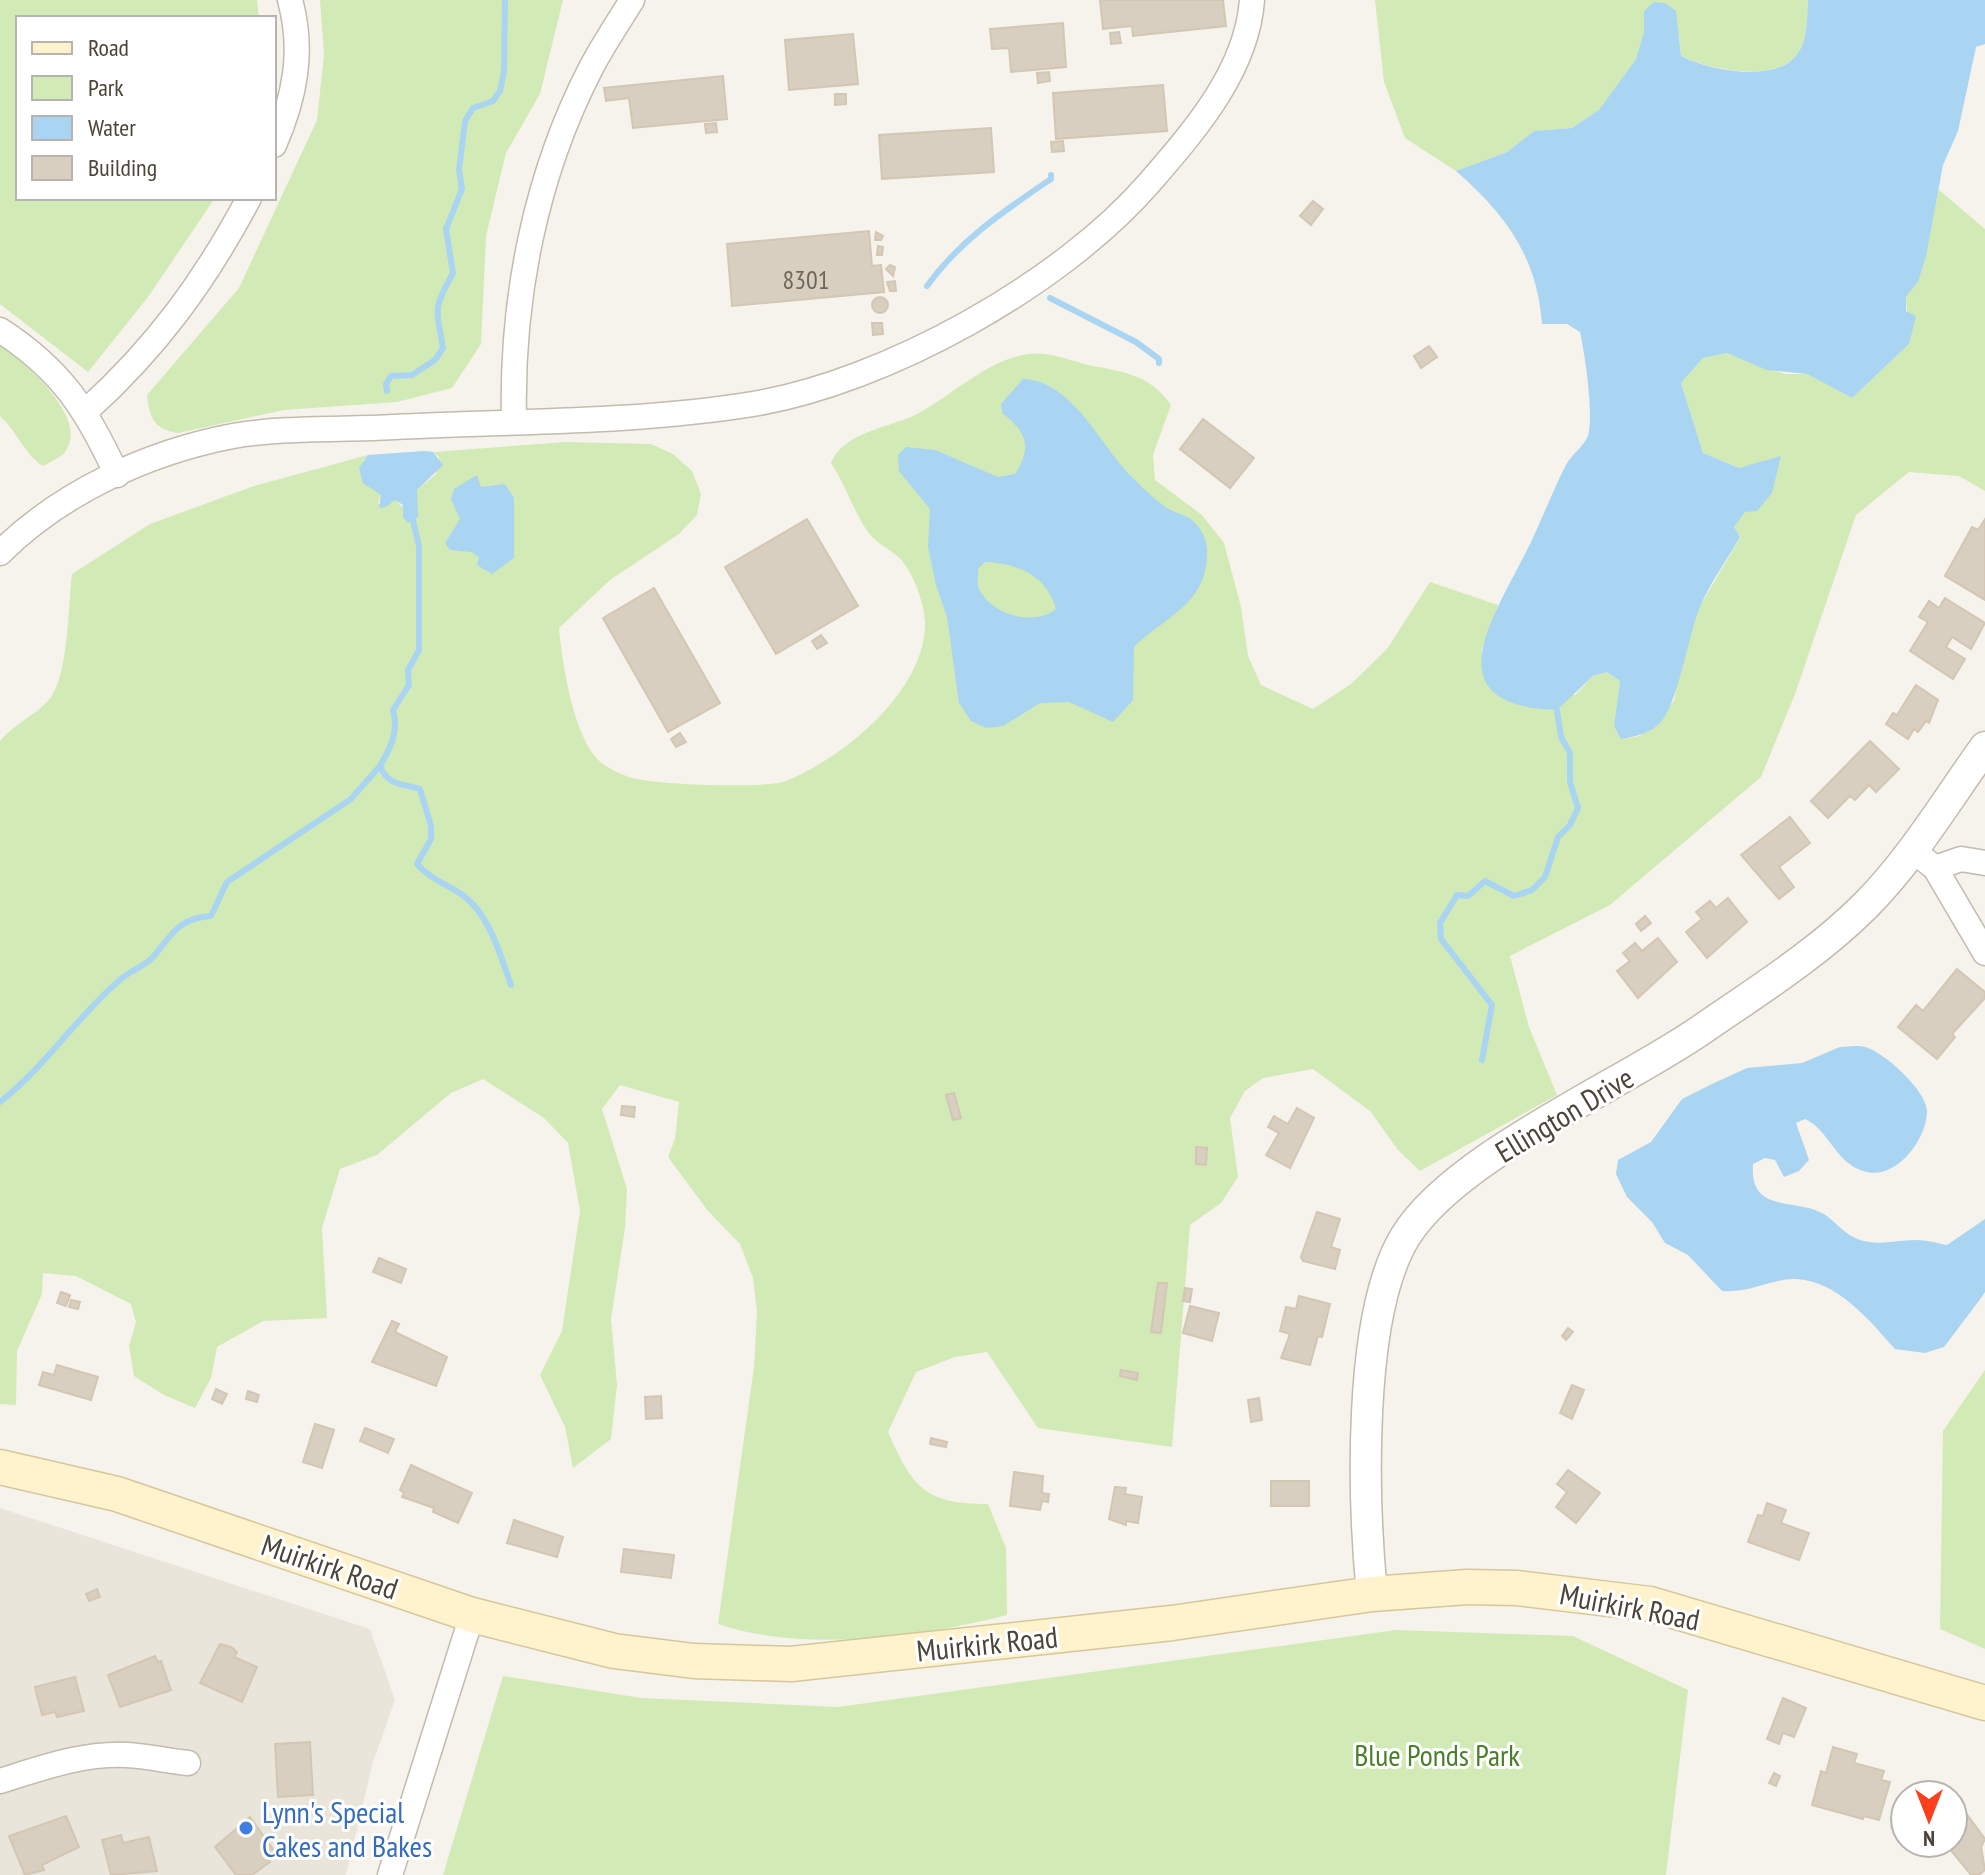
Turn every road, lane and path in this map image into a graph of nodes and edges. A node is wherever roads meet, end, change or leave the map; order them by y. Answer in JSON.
{"nodes":[{"id":1,"x":290,"y":0,"type":"edge"},
{"id":2,"x":632,"y":0,"type":"edge"},
{"id":3,"x":1252,"y":0,"type":"edge"},
{"id":4,"x":276,"y":140,"type":"edge"},
{"id":5,"x":248,"y":200,"type":"edge"},
{"id":6,"x":0,"y":330,"type":"edge"},
{"id":7,"x":86,"y":411,"type":"junction"},
{"id":8,"x":514,"y":420,"type":"junction"},
{"id":9,"x":117,"y":475,"type":"junction"},
{"id":10,"x":0,"y":553,"type":"edge"},
{"id":11,"x":1985,"y":747,"type":"edge"},
{"id":12,"x":1911,"y":849,"type":"junction"},
{"id":13,"x":1985,"y":863,"type":"edge"},
{"id":14,"x":1935,"y":868,"type":"junction"},
{"id":15,"x":1977,"y":920,"type":"edge"},
{"id":16,"x":1985,"y":953,"type":"edge"},
{"id":17,"x":0,"y":1467,"type":"edge"},
{"id":18,"x":1372,"y":1594,"type":"junction"},
{"id":19,"x":472,"y":1615,"type":"junction"},
{"id":20,"x":1985,"y":1703,"type":"edge"},
{"id":21,"x":188,"y":1763,"type":"dead end"},
{"id":22,"x":0,"y":1781,"type":"edge"},
{"id":23,"x":390,"y":1875,"type":"edge"}],
"edges":[{"from":1,"to":4,"type":"street"},
{"from":2,"to":8,"type":"street"},
{"from":3,"to":8,"type":"street"},
{"from":5,"to":7,"type":"street"},
{"from":6,"to":7,"type":"street"},
{"from":7,"to":9,"type":"street"},
{"from":8,"to":9,"type":"street"},
{"from":9,"to":10,"type":"street"},
{"from":11,"to":12,"type":"street","name":"Ellington Drive"},
{"from":12,"to":14,"type":"street"},
{"from":12,"to":18,"type":"street","name":"Ellington Drive"},
{"from":13,"to":14,"type":"street"},
{"from":14,"to":15,"type":"street"},
{"from":15,"to":16,"type":"street"},
{"from":17,"to":19,"type":"main road","name":"Muirkirk Road"},
{"from":18,"to":19,"type":"main road","name":"Muirkirk Road"},
{"from":18,"to":20,"type":"main road","name":"Muirkirk Road"},
{"from":19,"to":23,"type":"street"},
{"from":21,"to":22,"type":"street"}]}
